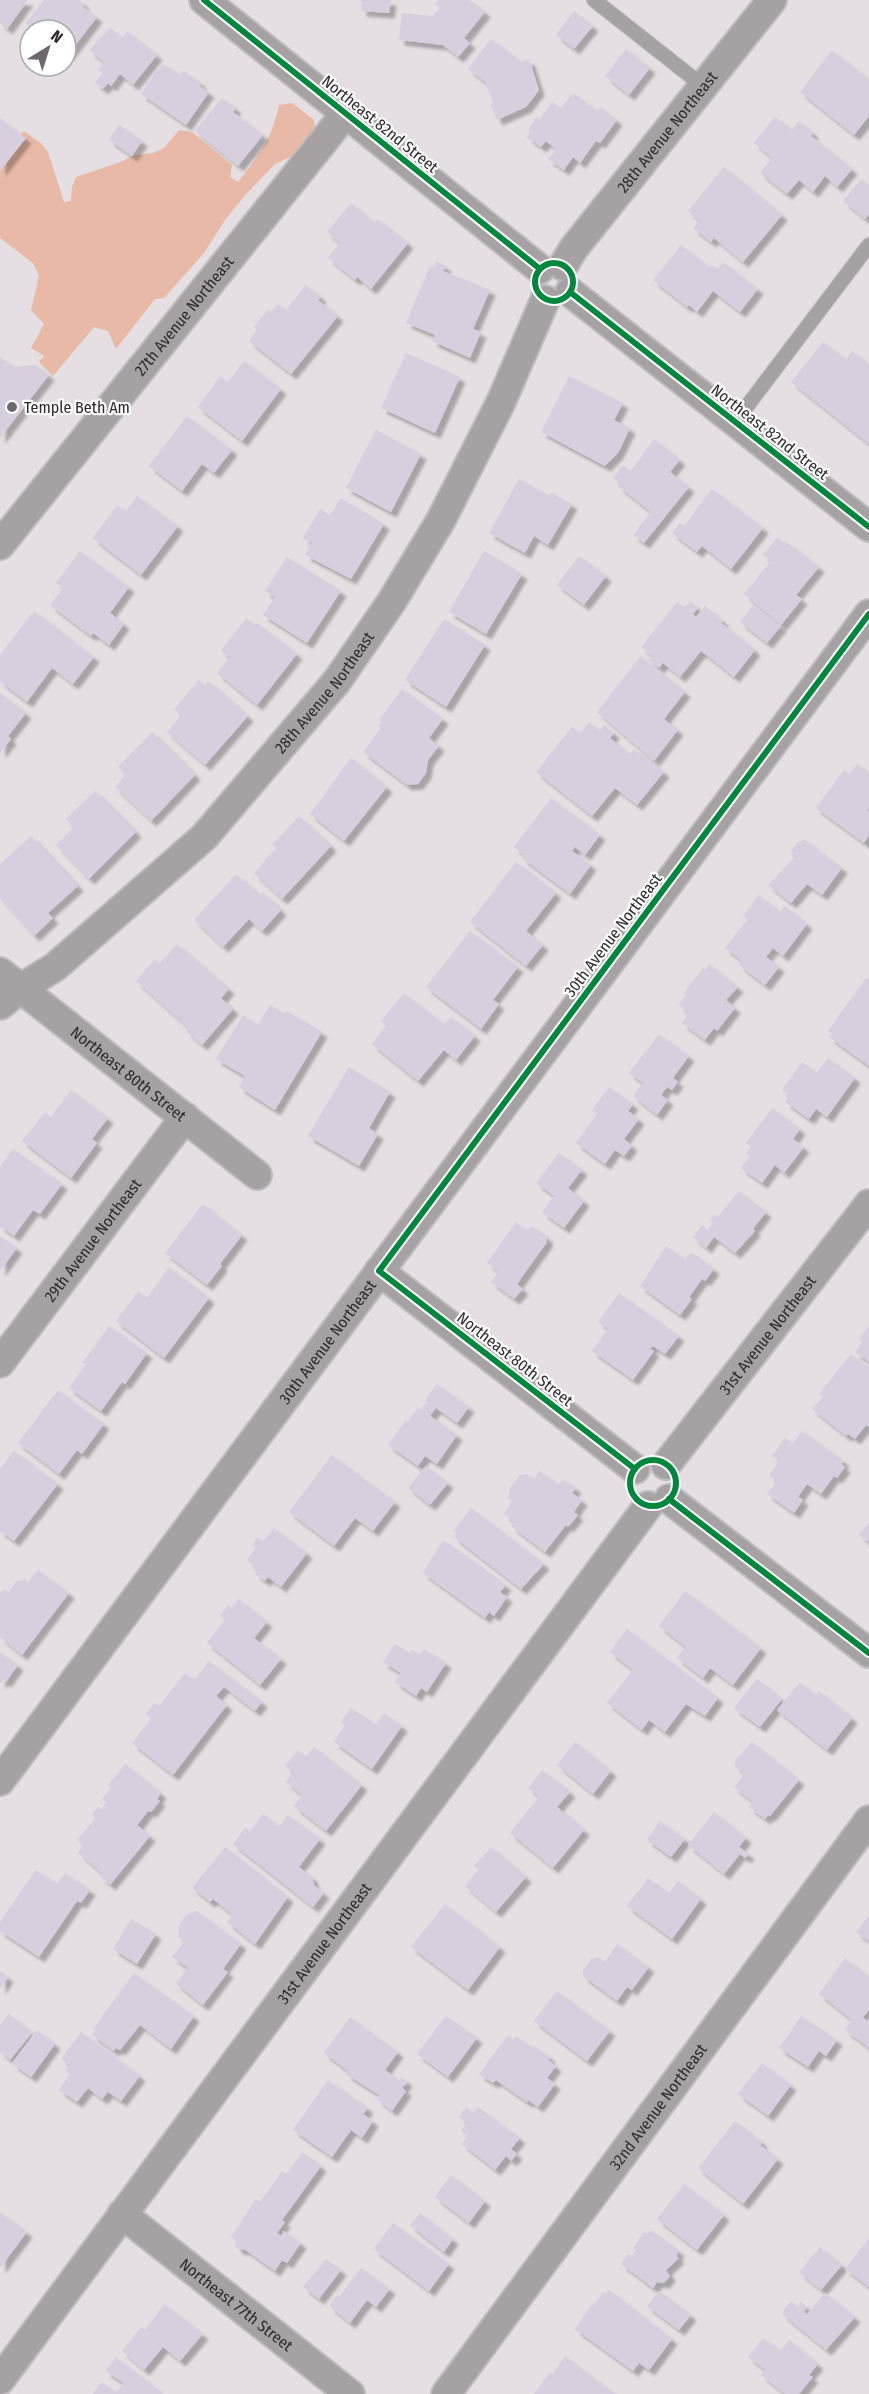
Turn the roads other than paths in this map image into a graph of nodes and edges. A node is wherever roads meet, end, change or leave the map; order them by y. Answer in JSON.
{"nodes":[{"id":1,"x":204,"y":0,"type":"edge"},
{"id":2,"x":594,"y":0,"type":"edge"},
{"id":3,"x":772,"y":0,"type":"edge"},
{"id":4,"x":704,"y":86,"type":"junction"},
{"id":5,"x":346,"y":113,"type":"junction"},
{"id":6,"x":869,"y":245,"type":"edge"},
{"id":7,"x":555,"y":282,"type":"junction"},
{"id":8,"x":735,"y":422,"type":"junction"},
{"id":9,"x":869,"y":527,"type":"edge"},
{"id":10,"x":0,"y":545,"type":"edge"},
{"id":11,"x":869,"y":614,"type":"edge"},
{"id":12,"x":7,"y":988,"type":"edge"},
{"id":13,"x":185,"y":1117,"type":"junction"},
{"id":14,"x":257,"y":1174,"type":"dead end"},
{"id":15,"x":869,"y":1204,"type":"edge"},
{"id":16,"x":379,"y":1271,"type":"junction"},
{"id":17,"x":0,"y":1363,"type":"edge"},
{"id":18,"x":666,"y":1465,"type":"junction"},
{"id":19,"x":635,"y":1468,"type":"junction"},
{"id":20,"x":659,"y":1503,"type":"junction"},
{"id":21,"x":869,"y":1653,"type":"edge"},
{"id":22,"x":0,"y":1782,"type":"edge"},
{"id":23,"x":869,"y":1820,"type":"edge"},
{"id":24,"x":122,"y":2214,"type":"junction"},
{"id":25,"x":0,"y":2380,"type":"edge"},
{"id":26,"x":350,"y":2394,"type":"edge"},
{"id":27,"x":446,"y":2394,"type":"edge"}],
"edges":[{"from":1,"to":5,"type":"street","name":"Northeast 82nd Street"},
{"from":2,"to":4,"type":"lane"},
{"from":3,"to":4,"type":"street","name":"28th Avenue Northeast"},
{"from":4,"to":7,"type":"street","name":"28th Avenue Northeast"},
{"from":5,"to":7,"type":"street","name":"Northeast 82nd Street"},
{"from":5,"to":10,"type":"street","name":"27th Avenue Northeast"},
{"from":6,"to":8,"type":"lane"},
{"from":7,"to":8,"type":"street","name":"Northeast 82nd Street"},
{"from":7,"to":12,"type":"street","name":"28th Avenue Northeast"},
{"from":8,"to":9,"type":"street","name":"Northeast 82nd Street"},
{"from":11,"to":16,"type":"street","name":"30th Avenue Northeast"},
{"from":12,"to":13,"type":"street","name":"Northeast 80th Street"},
{"from":13,"to":14,"type":"street","name":"Northeast 80th Street"},
{"from":13,"to":17,"type":"street","name":"29th Avenue Northeast"},
{"from":15,"to":18,"type":"street","name":"31st Avenue Northeast"},
{"from":16,"to":19,"type":"street","name":"Northeast 80th Street"},
{"from":16,"to":22,"type":"street","name":"30th Avenue Northeast"},
{"from":18,"to":19,"type":"street"},
{"from":18,"to":20,"type":"street"},
{"from":19,"to":20,"type":"street"},
{"from":20,"to":21,"type":"street"},
{"from":20,"to":24,"type":"street","name":"31st Avenue Northeast"},
{"from":23,"to":27,"type":"street","name":"32nd Avenue Northeast"},
{"from":24,"to":25,"type":"street","name":"31st Avenue Northeast"},
{"from":24,"to":26,"type":"street","name":"Northeast 77th Street"}]}
